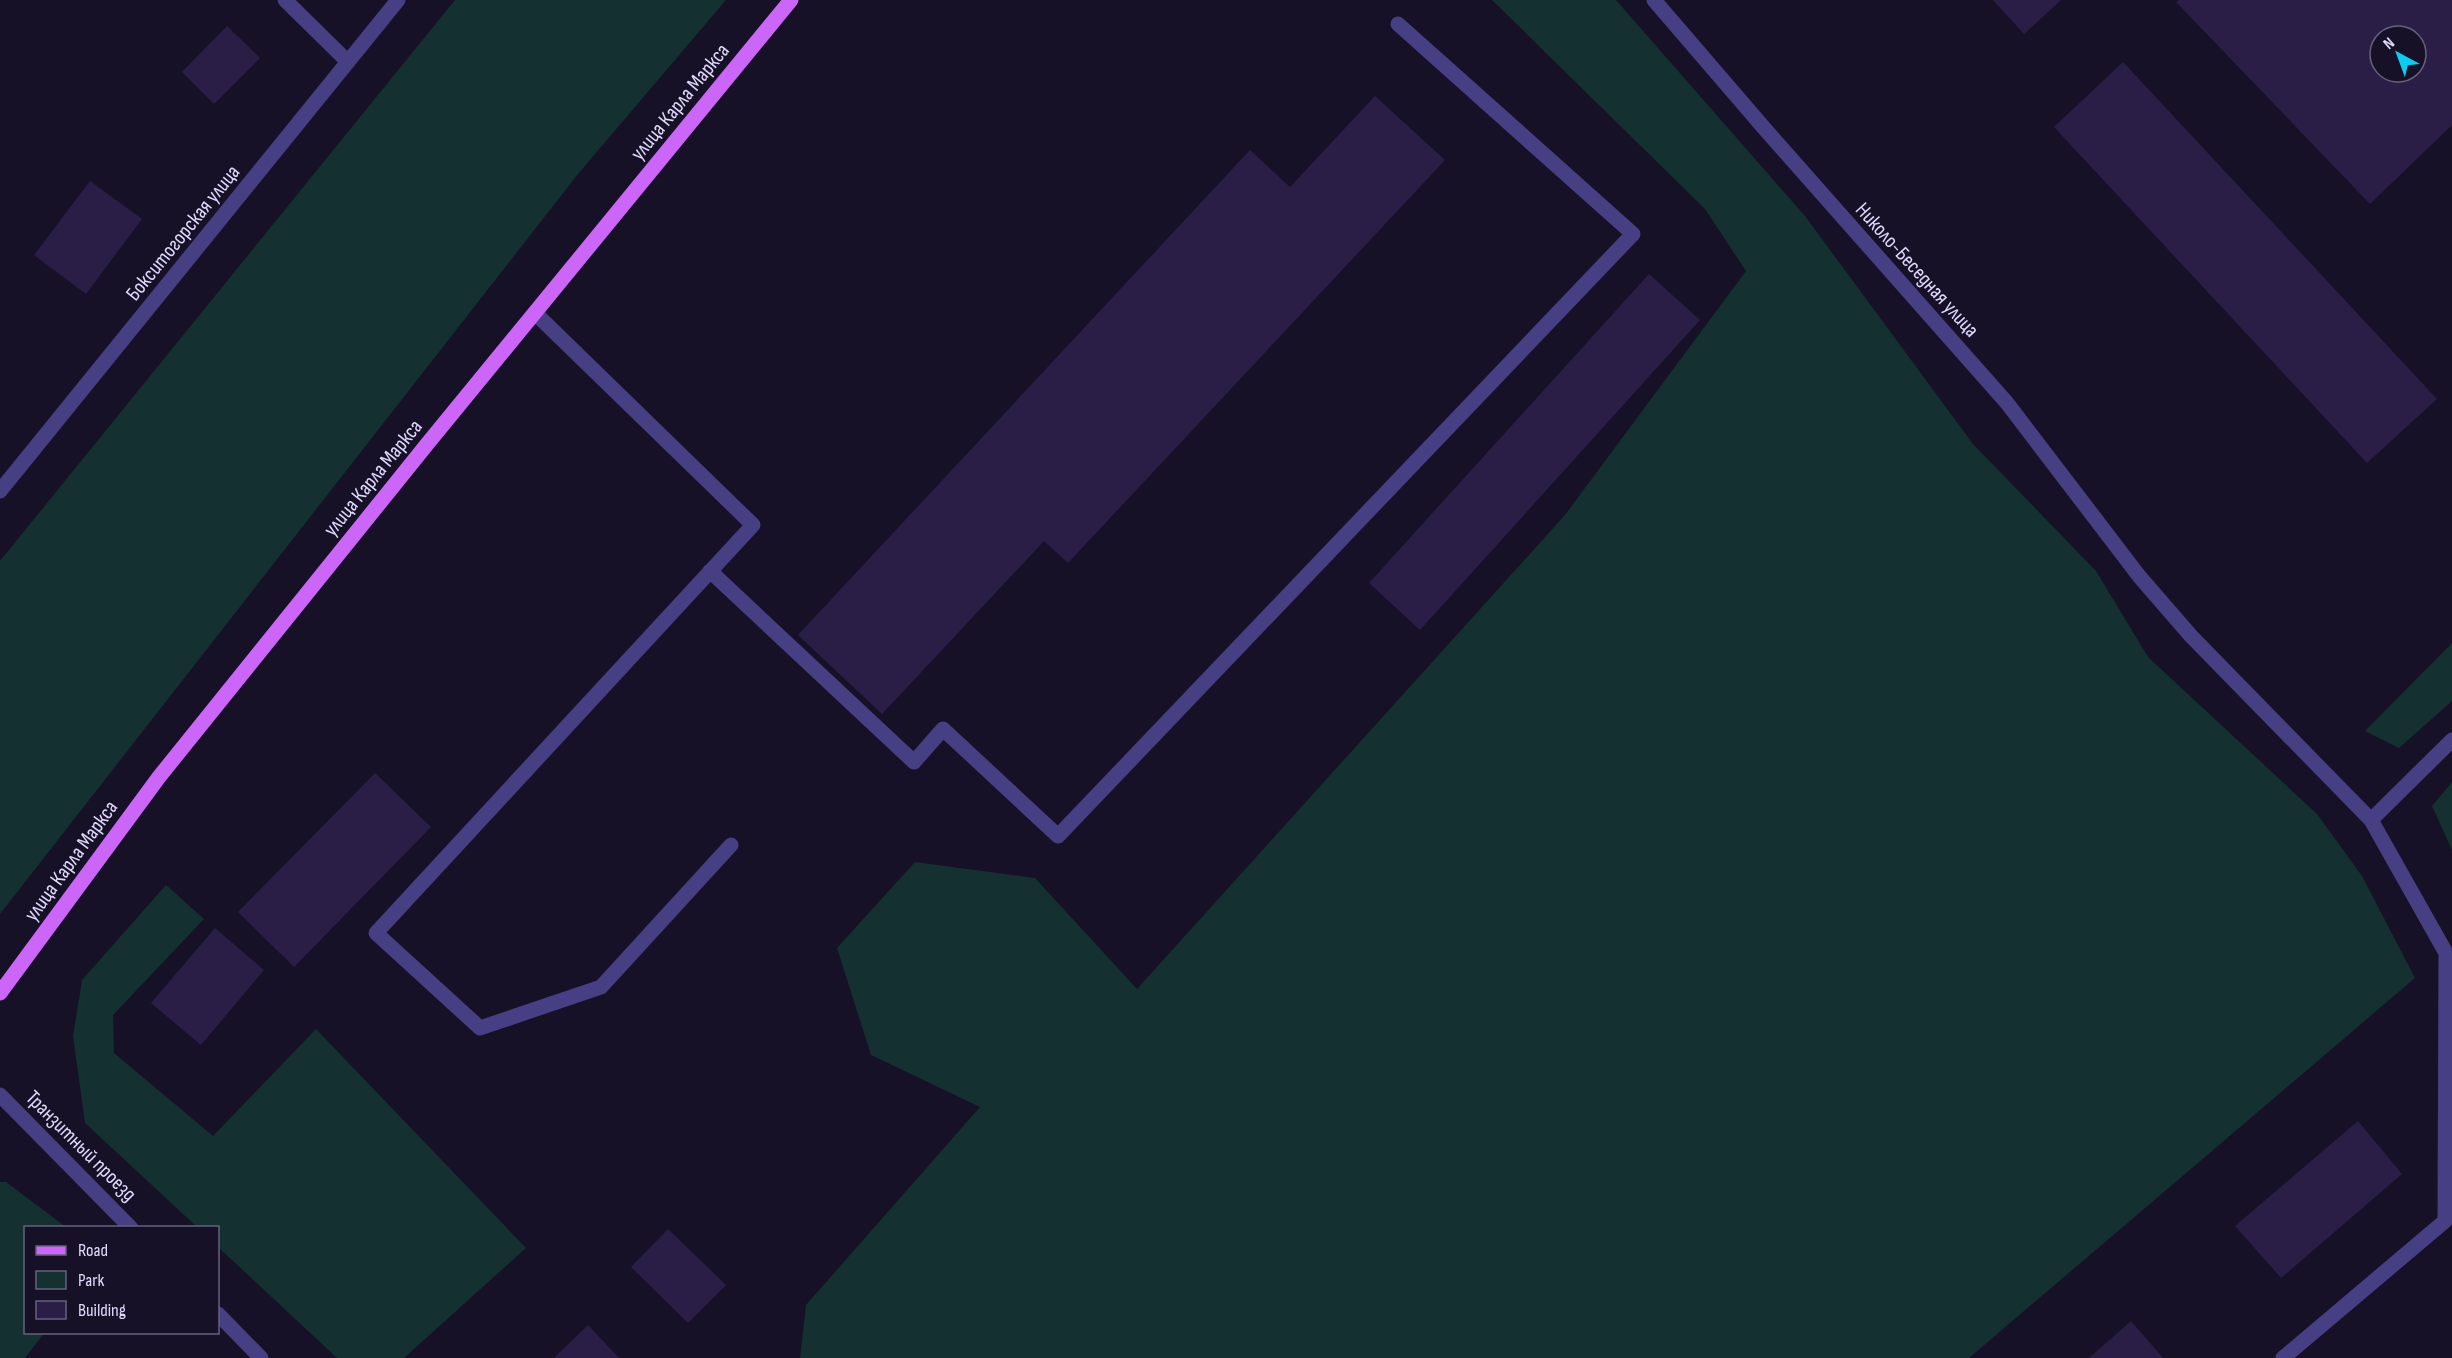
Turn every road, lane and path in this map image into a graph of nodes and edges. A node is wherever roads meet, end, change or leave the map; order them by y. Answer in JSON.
{"nodes":[{"id":1,"x":285,"y":0,"type":"edge"},
{"id":2,"x":398,"y":0,"type":"edge"},
{"id":3,"x":790,"y":0,"type":"edge"},
{"id":4,"x":1654,"y":0,"type":"edge"},
{"id":5,"x":1398,"y":24,"type":"dead end"},
{"id":6,"x":348,"y":62,"type":"junction"},
{"id":7,"x":535,"y":313,"type":"junction"},
{"id":8,"x":0,"y":491,"type":"edge"},
{"id":9,"x":710,"y":571,"type":"junction"},
{"id":10,"x":2452,"y":740,"type":"edge"},
{"id":11,"x":2371,"y":820,"type":"junction"},
{"id":12,"x":731,"y":845,"type":"dead end"},
{"id":13,"x":0,"y":993,"type":"edge"},
{"id":14,"x":0,"y":1095,"type":"edge"},
{"id":15,"x":130,"y":1226,"type":"edge"},
{"id":16,"x":219,"y":1315,"type":"edge"},
{"id":17,"x":261,"y":1358,"type":"edge"},
{"id":18,"x":2283,"y":1358,"type":"edge"}],
"edges":[{"from":1,"to":6,"type":"street"},
{"from":2,"to":6,"type":"street","name":"Бокситогорская улица"},
{"from":3,"to":7,"type":"main road","name":"улица Карла Маркса"},
{"from":4,"to":11,"type":"street","name":"Николо-Беседная улица"},
{"from":5,"to":9,"type":"street"},
{"from":6,"to":8,"type":"street","name":"Бокситогорская улица"},
{"from":7,"to":9,"type":"street"},
{"from":7,"to":13,"type":"main road","name":"улица Карла Маркса"},
{"from":9,"to":12,"type":"street"},
{"from":10,"to":11,"type":"street"},
{"from":11,"to":18,"type":"street","name":"Николо-Беседная улица"},
{"from":14,"to":15,"type":"street","name":"Транзитный проезд"},
{"from":16,"to":17,"type":"street"}]}
